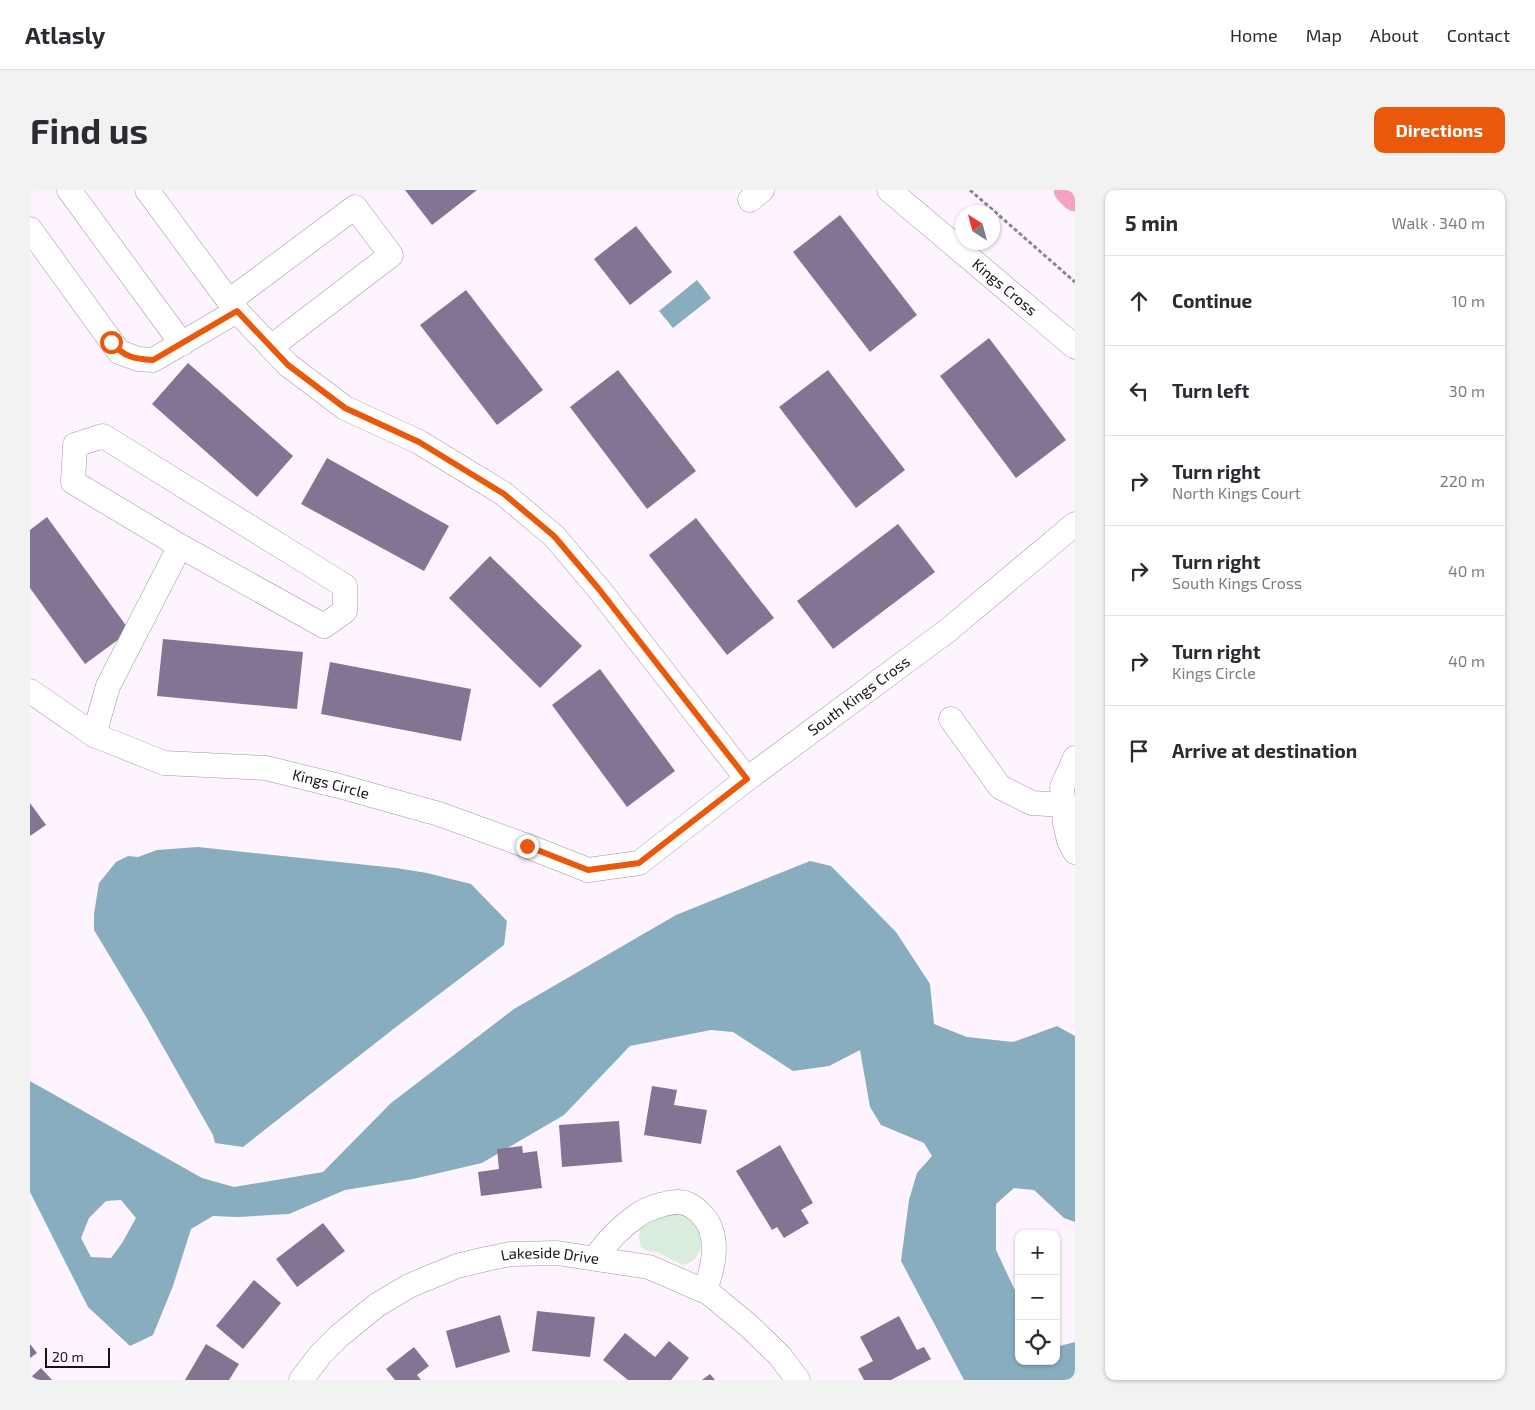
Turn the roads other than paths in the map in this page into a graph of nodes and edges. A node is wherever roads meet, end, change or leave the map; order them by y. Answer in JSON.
{"nodes":[{"id":1,"x":69,"y":190,"type":"edge"},
{"id":2,"x":147,"y":190,"type":"edge"},
{"id":3,"x":889,"y":190,"type":"edge"},
{"id":4,"x":1068,"y":190,"type":"edge"},
{"id":5,"x":1075,"y":197,"type":"edge"},
{"id":6,"x":30,"y":229,"type":"edge"},
{"id":7,"x":233,"y":306,"type":"junction"},
{"id":8,"x":182,"y":344,"type":"junction"},
{"id":9,"x":1075,"y":346,"type":"edge"},
{"id":10,"x":271,"y":347,"type":"junction"},
{"id":11,"x":1075,"y":524,"type":"edge"},
{"id":12,"x":180,"y":546,"type":"junction"},
{"id":13,"x":30,"y":691,"type":"edge"},
{"id":14,"x":951,"y":719,"type":"dead end"},
{"id":15,"x":94,"y":735,"type":"junction"},
{"id":16,"x":1075,"y":758,"type":"edge"},
{"id":17,"x":747,"y":779,"type":"junction"},
{"id":18,"x":1063,"y":805,"type":"junction"},
{"id":19,"x":1075,"y":852,"type":"edge"},
{"id":20,"x":639,"y":863,"type":"joint"},
{"id":21,"x":595,"y":1258,"type":"junction"},
{"id":22,"x":705,"y":1291,"type":"junction"},
{"id":23,"x":301,"y":1380,"type":"edge"},
{"id":24,"x":798,"y":1380,"type":"edge"}],
"edges":[{"from":1,"to":8,"type":"street"},
{"from":2,"to":7,"type":"street"},
{"from":3,"to":9,"type":"street","name":"Kings Cross"},
{"from":4,"to":5,"type":"main road"},
{"from":6,"to":8,"type":"street"},
{"from":7,"to":8,"type":"street"},
{"from":7,"to":10,"type":"street"},
{"from":7,"to":10,"type":"street"},
{"from":10,"to":17,"type":"street"},
{"from":11,"to":17,"type":"street","name":"South Kings Cross"},
{"from":12,"to":12,"type":"street"},
{"from":12,"to":15,"type":"street"},
{"from":13,"to":15,"type":"street","name":"Kings Circle"},
{"from":14,"to":18,"type":"street"},
{"from":15,"to":20,"type":"street","name":"Kings Circle"},
{"from":16,"to":18,"type":"street"},
{"from":17,"to":20,"type":"street","name":"South Kings Cross"},
{"from":18,"to":19,"type":"street"},
{"from":21,"to":22,"type":"street","name":"Lakeside Drive"},
{"from":21,"to":22,"type":"street"},
{"from":21,"to":23,"type":"street","name":"Lakeside Drive"},
{"from":22,"to":24,"type":"street","name":"Lakeside Drive"}]}
